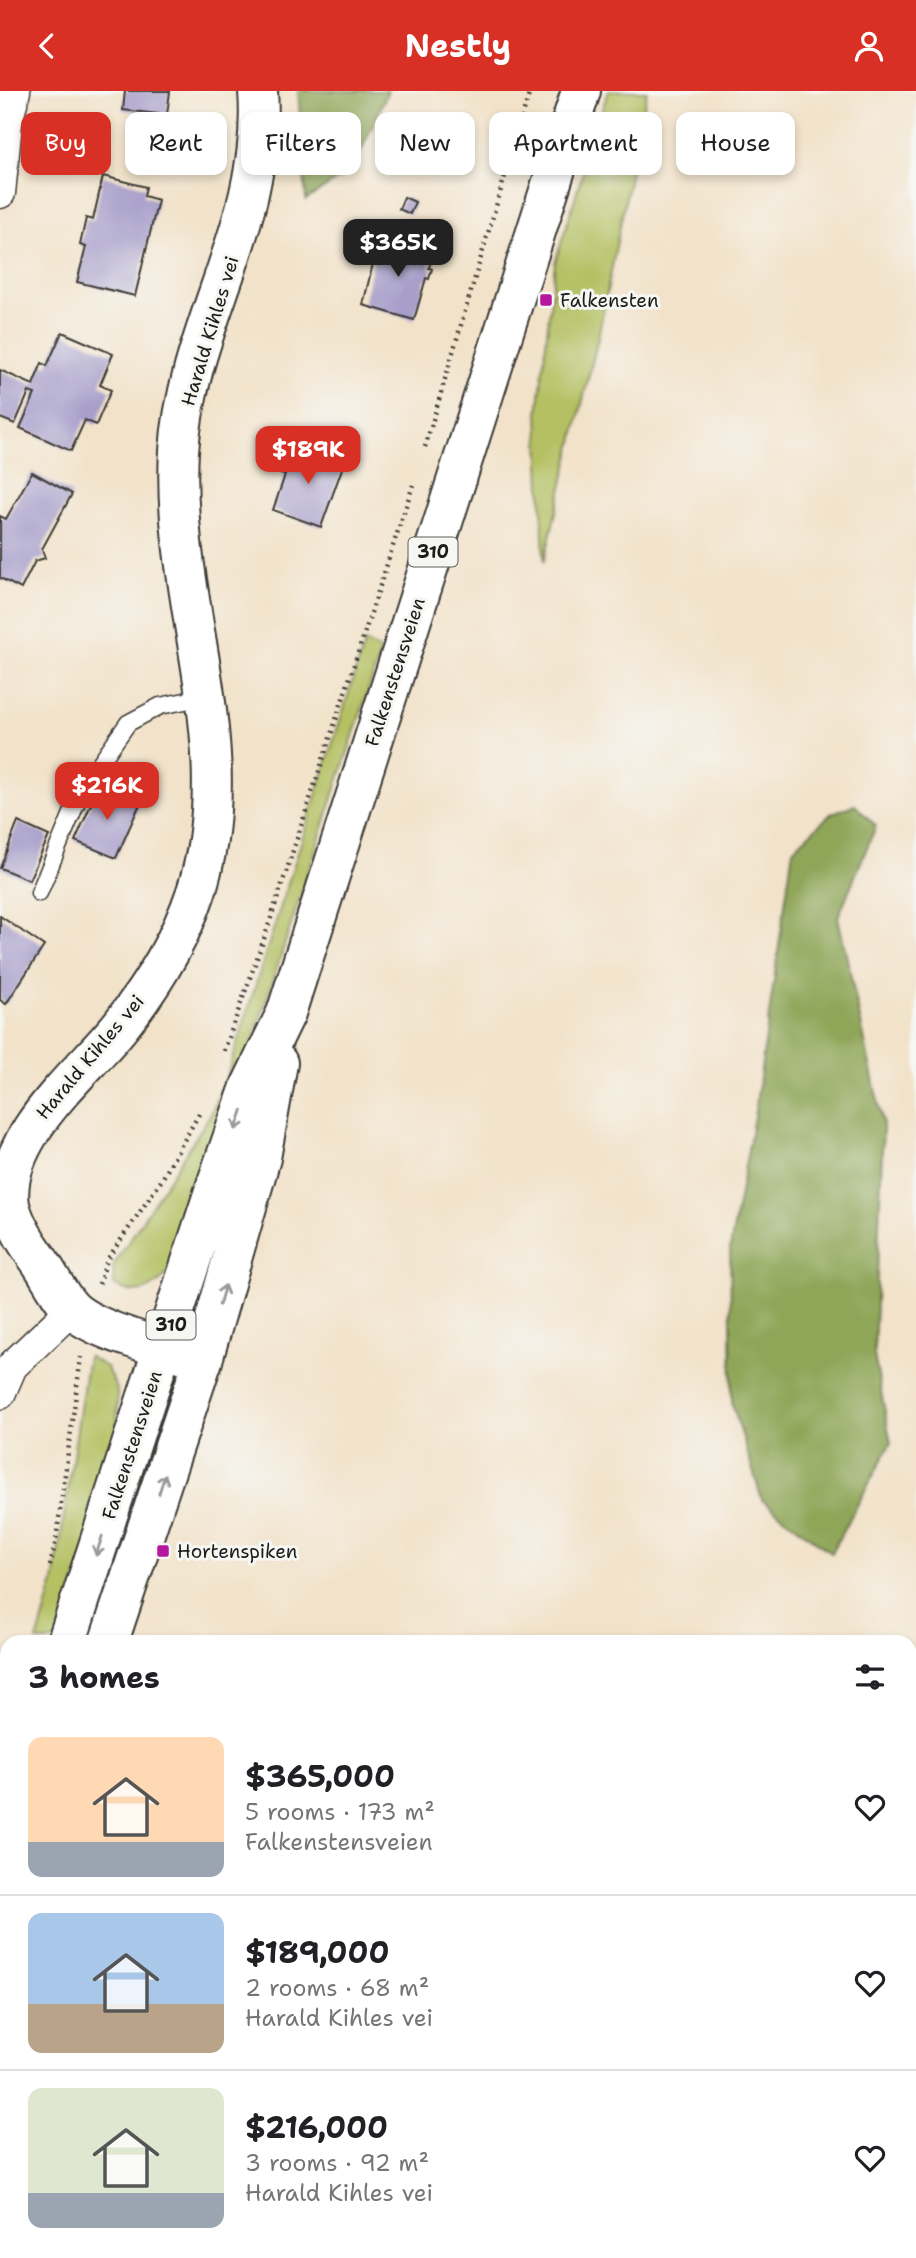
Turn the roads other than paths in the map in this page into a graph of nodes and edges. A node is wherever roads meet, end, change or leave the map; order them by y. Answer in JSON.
{"nodes":[{"id":1,"x":15,"y":91,"type":"edge"},
{"id":2,"x":258,"y":91,"type":"edge"},
{"id":3,"x":581,"y":91,"type":"edge"},
{"id":4,"x":3,"y":122,"type":"edge"},
{"id":5,"x":0,"y":193,"type":"edge"},
{"id":6,"x":205,"y":697,"type":"junction"},
{"id":7,"x":38,"y":893,"type":"dead end"},
{"id":8,"x":286,"y":1013,"type":"junction"},
{"id":9,"x":79,"y":1314,"type":"junction"},
{"id":10,"x":164,"y":1347,"type":"junction"},
{"id":11,"x":203,"y":1360,"type":"junction"},
{"id":12,"x":0,"y":1394,"type":"edge"},
{"id":13,"x":69,"y":1635,"type":"edge"},
{"id":14,"x":111,"y":1635,"type":"edge"}],
"edges":[{"from":1,"to":4,"type":"street"},
{"from":2,"to":6,"type":"main road","name":"Harald Kihles vei"},
{"from":3,"to":8,"type":"main road","name":"Falkenstensveien","number":"310"},
{"from":4,"to":5,"type":"street"},
{"from":6,"to":7,"type":"lane"},
{"from":6,"to":9,"type":"main road","name":"Harald Kihles vei"},
{"from":8,"to":10,"type":"main road","name":"Falkenstensveien","number":"310","one_way":true},
{"from":11,"to":8,"type":"main road","name":"Falkenstensveien","number":"310","one_way":true},
{"from":9,"to":10,"type":"main road"},
{"from":9,"to":12,"type":"street"},
{"from":10,"to":11,"type":"main road"},
{"from":10,"to":13,"type":"main road","name":"Falkenstensveien","number":"310","one_way":true},
{"from":14,"to":11,"type":"main road","name":"Falkenstensveien","number":"310","one_way":true}]}
